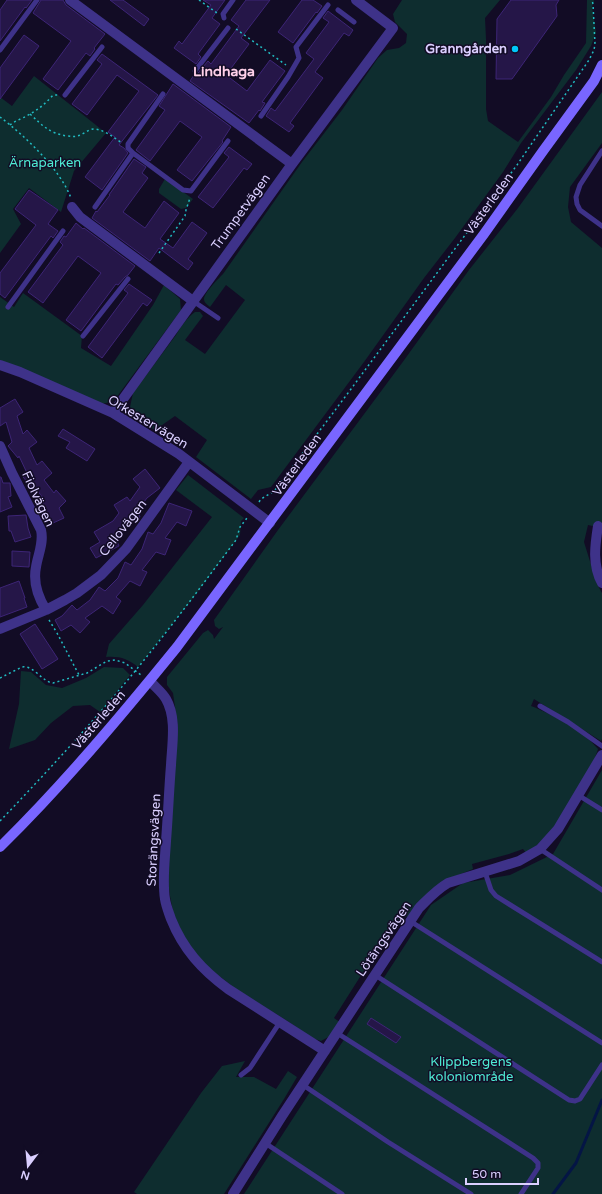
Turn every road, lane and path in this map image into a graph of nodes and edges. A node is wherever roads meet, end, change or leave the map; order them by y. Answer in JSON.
{"nodes":[{"id":1,"x":36,"y":0,"type":"edge"},
{"id":2,"x":70,"y":0,"type":"edge"},
{"id":3,"x":199,"y":0,"type":"edge"},
{"id":4,"x":233,"y":0,"type":"edge"},
{"id":5,"x":356,"y":0,"type":"edge"},
{"id":6,"x":592,"y":0,"type":"edge"},
{"id":7,"x":328,"y":5,"type":"dead end"},
{"id":8,"x":338,"y":10,"type":"dead end"},
{"id":9,"x":224,"y":18,"type":"joint"},
{"id":10,"x":354,"y":22,"type":"dead end"},
{"id":11,"x":228,"y":28,"type":"dead end"},
{"id":12,"x":236,"y":29,"type":"dead end"},
{"id":13,"x":102,"y":47,"type":"dead end"},
{"id":14,"x":0,"y":50,"type":"edge"},
{"id":15,"x":602,"y":65,"type":"edge"},
{"id":16,"x":293,"y":70,"type":"junction"},
{"id":17,"x":195,"y":71,"type":"dead end"},
{"id":18,"x":598,"y":78,"type":"edge"},
{"id":19,"x":163,"y":94,"type":"dead end"},
{"id":20,"x":65,"y":95,"type":"joint"},
{"id":21,"x":30,"y":114,"type":"junction"},
{"id":22,"x":261,"y":116,"type":"dead end"},
{"id":23,"x":0,"y":118,"type":"edge"},
{"id":24,"x":10,"y":125,"type":"junction"},
{"id":25,"x":228,"y":141,"type":"dead end"},
{"id":26,"x":128,"y":148,"type":"junction"},
{"id":27,"x":602,"y":151,"type":"edge"},
{"id":28,"x":133,"y":153,"type":"junction"},
{"id":29,"x":292,"y":164,"type":"junction"},
{"id":30,"x":191,"y":191,"type":"junction"},
{"id":31,"x":72,"y":207,"type":"joint"},
{"id":32,"x":96,"y":207,"type":"dead end"},
{"id":33,"x":602,"y":226,"type":"edge"},
{"id":34,"x":63,"y":231,"type":"dead end"},
{"id":35,"x":159,"y":253,"type":"dead end"},
{"id":36,"x":128,"y":279,"type":"dead end"},
{"id":37,"x":193,"y":301,"type":"junction"},
{"id":38,"x":8,"y":306,"type":"dead end"},
{"id":39,"x":218,"y":318,"type":"dead end"},
{"id":40,"x":83,"y":336,"type":"dead end"},
{"id":41,"x":0,"y":365,"type":"edge"},
{"id":42,"x":112,"y":414,"type":"junction"},
{"id":43,"x":0,"y":446,"type":"edge"},
{"id":44,"x":189,"y":462,"type":"junction"},
{"id":45,"x":253,"y":510,"type":"junction"},
{"id":46,"x":270,"y":523,"type":"junction"},
{"id":47,"x":599,"y":529,"type":"edge"},
{"id":48,"x":602,"y":583,"type":"edge"},
{"id":49,"x":46,"y":610,"type":"junction"},
{"id":50,"x":0,"y":629,"type":"edge"},
{"id":51,"x":135,"y":671,"type":"junction"},
{"id":52,"x":79,"y":674,"type":"junction"},
{"id":53,"x":0,"y":678,"type":"edge"},
{"id":54,"x":150,"y":681,"type":"junction"},
{"id":55,"x":540,"y":706,"type":"dead end"},
{"id":56,"x":602,"y":746,"type":"edge"},
{"id":57,"x":602,"y":756,"type":"edge"},
{"id":58,"x":578,"y":795,"type":"junction"},
{"id":59,"x":602,"y":810,"type":"edge"},
{"id":60,"x":0,"y":821,"type":"edge"},
{"id":61,"x":0,"y":847,"type":"edge"},
{"id":62,"x":540,"y":849,"type":"junction"},
{"id":63,"x":485,"y":872,"type":"junction"},
{"id":64,"x":602,"y":890,"type":"edge"},
{"id":65,"x":410,"y":921,"type":"junction"},
{"id":66,"x":602,"y":962,"type":"edge"},
{"id":67,"x":375,"y":975,"type":"junction"},
{"id":68,"x":280,"y":1022,"type":"junction"},
{"id":69,"x":337,"y":1033,"type":"junction"},
{"id":70,"x":602,"y":1043,"type":"edge"},
{"id":71,"x":325,"y":1051,"type":"junction"},
{"id":72,"x":602,"y":1065,"type":"edge"},
{"id":73,"x":241,"y":1075,"type":"dead end"},
{"id":74,"x":302,"y":1085,"type":"junction"},
{"id":75,"x":265,"y":1143,"type":"junction"},
{"id":76,"x":233,"y":1194,"type":"edge"},
{"id":77,"x":342,"y":1194,"type":"edge"},
{"id":78,"x":471,"y":1194,"type":"edge"},
{"id":79,"x":521,"y":1194,"type":"edge"}],
"edges":[{"from":1,"to":14,"type":"lane"},
{"from":2,"to":29,"type":"street"},
{"from":3,"to":9,"type":"path"},
{"from":4,"to":9,"type":"lane"},
{"from":5,"to":29,"type":"street","name":"Trumpetvägen"},
{"from":6,"to":45,"type":"path"},
{"from":7,"to":16,"type":"lane"},
{"from":8,"to":10,"type":"lane"},
{"from":11,"to":17,"type":"lane"},
{"from":12,"to":16,"type":"path"},
{"from":13,"to":20,"type":"lane"},
{"from":15,"to":18,"type":"main road","name":"Västerleden"},
{"from":16,"to":22,"type":"lane"},
{"from":18,"to":46,"type":"main road","name":"Västerleden"},
{"from":19,"to":26,"type":"lane"},
{"from":20,"to":21,"type":"path"},
{"from":21,"to":24,"type":"path"},
{"from":21,"to":26,"type":"path"},
{"from":23,"to":24,"type":"path"},
{"from":24,"to":31,"type":"path"},
{"from":25,"to":30,"type":"lane"},
{"from":26,"to":28,"type":"lane"},
{"from":27,"to":33,"type":"lane"},
{"from":28,"to":30,"type":"lane"},
{"from":28,"to":32,"type":"lane"},
{"from":29,"to":37,"type":"street","name":"Trumpetvägen"},
{"from":30,"to":35,"type":"path"},
{"from":31,"to":37,"type":"street"},
{"from":34,"to":38,"type":"lane"},
{"from":36,"to":40,"type":"lane"},
{"from":37,"to":39,"type":"lane"},
{"from":37,"to":42,"type":"street","name":"Trumpetvägen"},
{"from":41,"to":42,"type":"street","name":"Orkestervägen"},
{"from":42,"to":44,"type":"street","name":"Orkestervägen"},
{"from":43,"to":49,"type":"street","name":"Fiolvägen"},
{"from":44,"to":45,"type":"street","name":"Orkestervägen"},
{"from":44,"to":49,"type":"street","name":"Cellovägen"},
{"from":45,"to":46,"type":"street","name":"Orkestervägen"},
{"from":45,"to":51,"type":"path"},
{"from":46,"to":54,"type":"main road","name":"Västerleden"},
{"from":47,"to":48,"type":"street"},
{"from":49,"to":50,"type":"street","name":"Cellovägen"},
{"from":49,"to":52,"type":"path"},
{"from":51,"to":52,"type":"path"},
{"from":51,"to":54,"type":"path"},
{"from":51,"to":60,"type":"path"},
{"from":52,"to":53,"type":"path"},
{"from":54,"to":61,"type":"main road","name":"Västerleden"},
{"from":54,"to":68,"type":"street","name":"Storängsvägen"},
{"from":55,"to":56,"type":"lane"},
{"from":57,"to":58,"type":"street","name":"Lötängsvägen"},
{"from":58,"to":59,"type":"lane"},
{"from":58,"to":62,"type":"street","name":"Lötängsvägen"},
{"from":62,"to":63,"type":"street","name":"Lötängsvägen"},
{"from":62,"to":64,"type":"lane"},
{"from":63,"to":65,"type":"street","name":"Lötängsvägen"},
{"from":63,"to":66,"type":"lane"},
{"from":65,"to":67,"type":"street","name":"Lötängsvägen"},
{"from":65,"to":70,"type":"lane"},
{"from":67,"to":69,"type":"street","name":"Lötängsvägen"},
{"from":67,"to":72,"type":"lane"},
{"from":68,"to":71,"type":"street","name":"Storängsvägen"},
{"from":68,"to":73,"type":"lane"},
{"from":69,"to":71,"type":"street","name":"Lötängsvägen"},
{"from":69,"to":79,"type":"lane"},
{"from":71,"to":74,"type":"street","name":"Lötängsvägen"},
{"from":74,"to":75,"type":"street","name":"Lötängsvägen"},
{"from":74,"to":78,"type":"lane"},
{"from":75,"to":76,"type":"street","name":"Lötängsvägen"},
{"from":75,"to":77,"type":"lane"}]}
